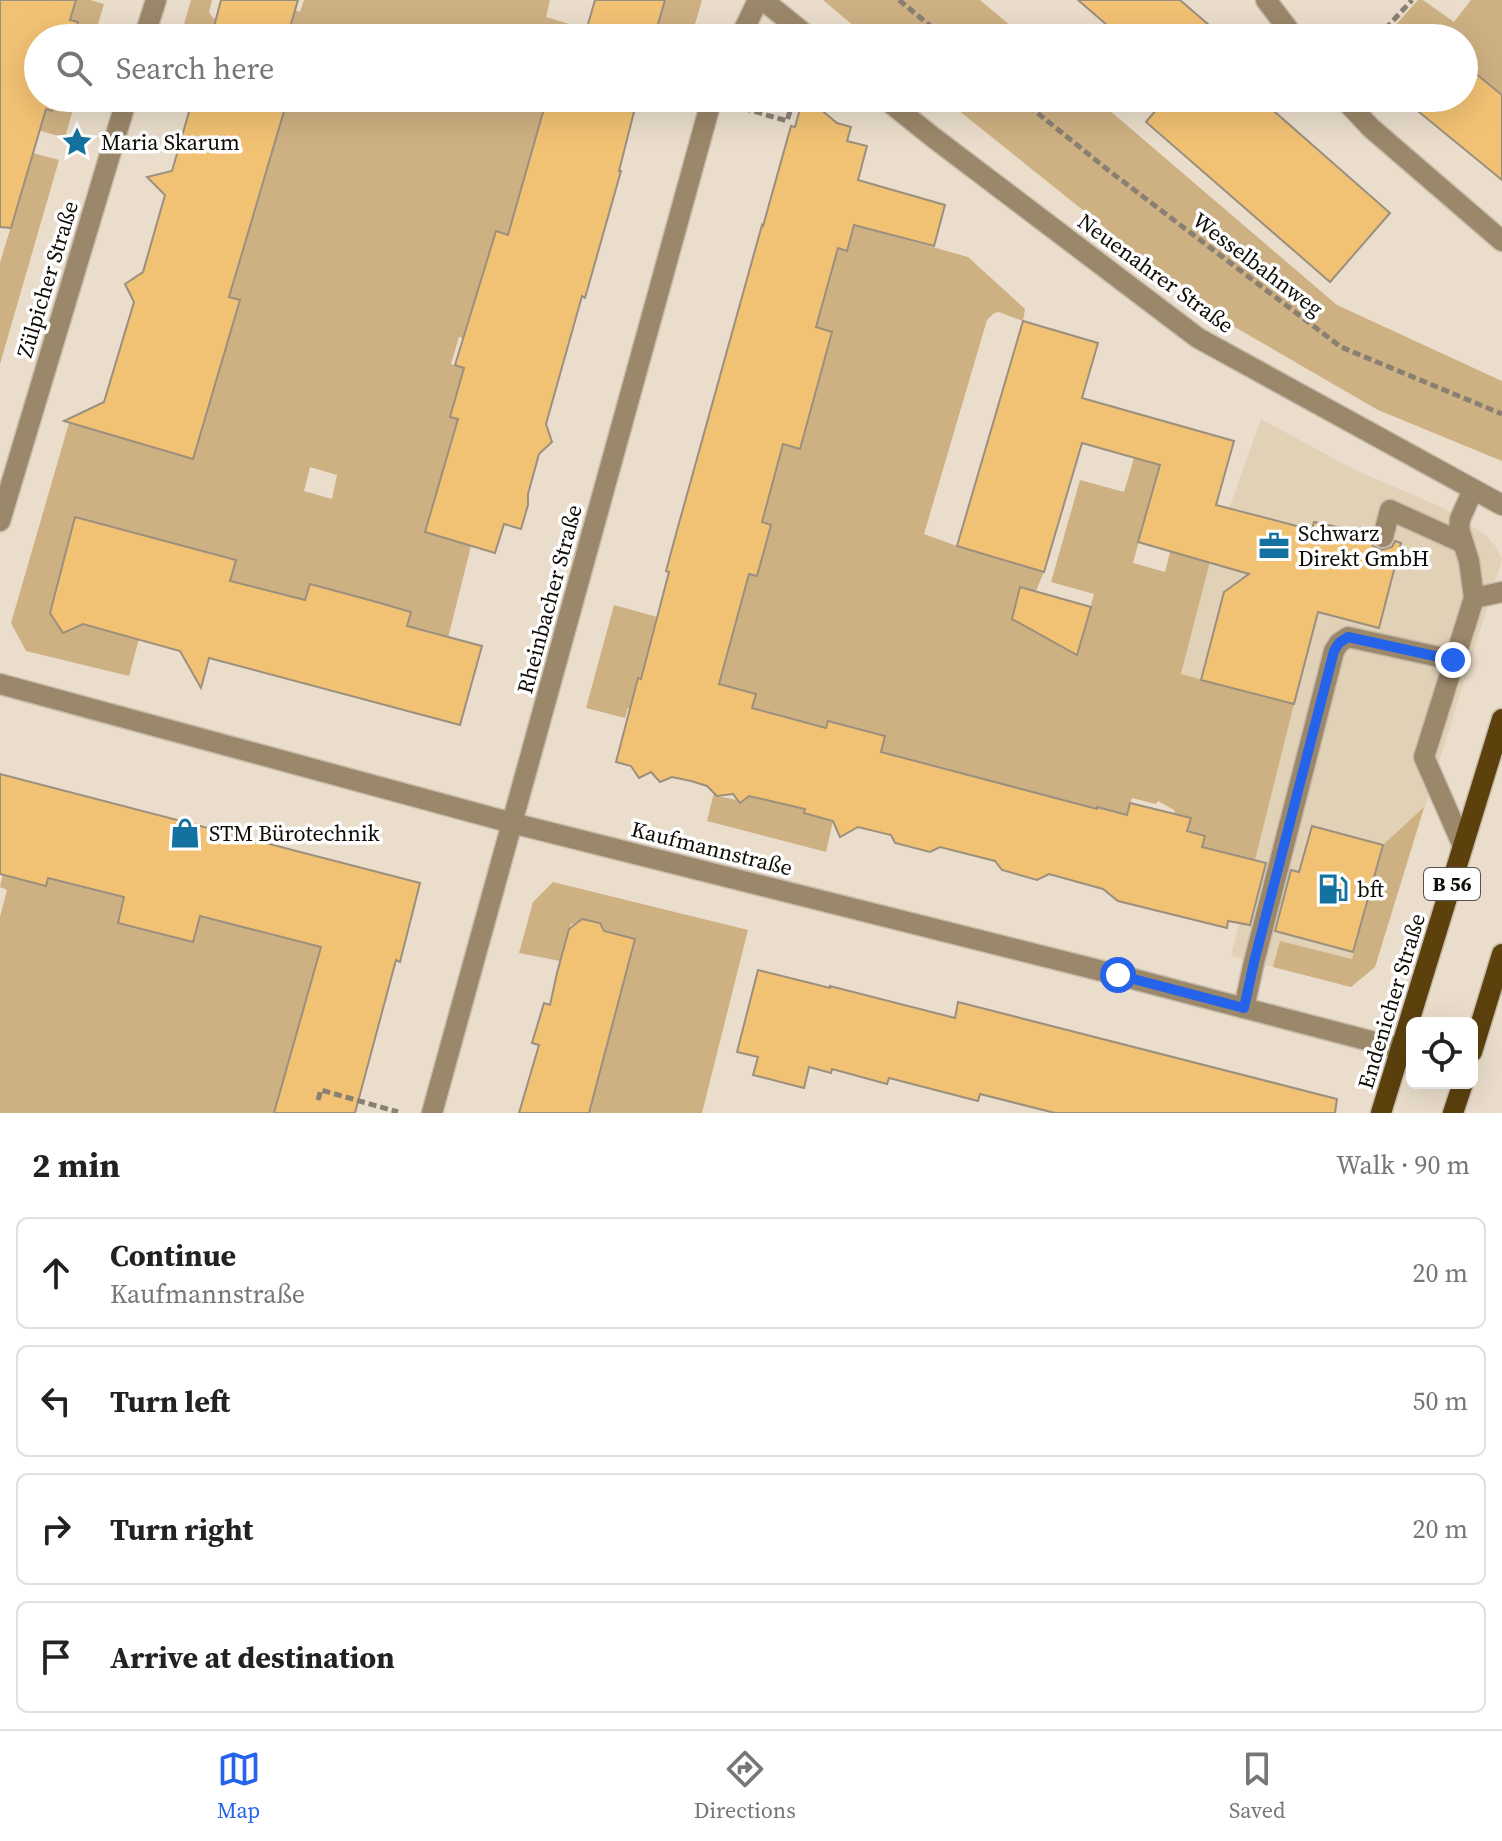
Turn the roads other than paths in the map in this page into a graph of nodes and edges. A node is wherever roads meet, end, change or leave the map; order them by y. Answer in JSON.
{"nodes":[{"id":1,"x":156,"y":0,"type":"edge"},
{"id":2,"x":760,"y":0,"type":"edge"},
{"id":3,"x":1266,"y":0,"type":"edge"},
{"id":4,"x":148,"y":24,"type":"edge"},
{"id":5,"x":747,"y":24,"type":"edge"},
{"id":6,"x":792,"y":24,"type":"edge"},
{"id":7,"x":1284,"y":24,"type":"edge"},
{"id":8,"x":123,"y":112,"type":"edge"},
{"id":9,"x":708,"y":112,"type":"edge"},
{"id":10,"x":902,"y":112,"type":"edge"},
{"id":11,"x":1356,"y":112,"type":"edge"},
{"id":12,"x":1502,"y":241,"type":"edge"},
{"id":13,"x":1473,"y":490,"type":"junction"},
{"id":14,"x":1502,"y":505,"type":"edge"},
{"id":15,"x":0,"y":521,"type":"edge"},
{"id":16,"x":1383,"y":537,"type":"dead end"},
{"id":17,"x":1463,"y":543,"type":"junction"},
{"id":18,"x":1490,"y":594,"type":"edge"},
{"id":19,"x":1453,"y":660,"type":"junction"},
{"id":20,"x":0,"y":684,"type":"edge"},
{"id":21,"x":1502,"y":719,"type":"edge"},
{"id":22,"x":512,"y":823,"type":"junction"},
{"id":23,"x":1463,"y":846,"type":"junction"},
{"id":24,"x":1502,"y":954,"type":"edge"},
{"id":25,"x":1244,"y":1008,"type":"junction"},
{"id":26,"x":1416,"y":1017,"type":"edge"},
{"id":27,"x":1478,"y":1032,"type":"edge"},
{"id":28,"x":1406,"y":1052,"type":"edge"},
{"id":29,"x":1461,"y":1089,"type":"edge"},
{"id":30,"x":432,"y":1113,"type":"edge"},
{"id":31,"x":1381,"y":1113,"type":"edge"},
{"id":32,"x":1453,"y":1113,"type":"edge"}],
"edges":[{"from":1,"to":4,"type":"street"},
{"from":2,"to":5,"type":"street"},
{"from":2,"to":6,"type":"street"},
{"from":3,"to":7,"type":"street"},
{"from":8,"to":15,"type":"street","name":"Zülpicher Straße"},
{"from":9,"to":22,"type":"street","name":"Rheinbacher Straße"},
{"from":10,"to":13,"type":"street","name":"Neuenahrer Straße"},
{"from":11,"to":12,"type":"street"},
{"from":13,"to":14,"type":"street","name":"Neuenahrer Straße"},
{"from":13,"to":17,"type":"street"},
{"from":16,"to":17,"type":"street"},
{"from":17,"to":18,"type":"street"},
{"from":18,"to":19,"type":"street"},
{"from":19,"to":23,"type":"street"},
{"from":19,"to":25,"type":"street"},
{"from":20,"to":22,"type":"street","name":"Kaufmannstraße"},
{"from":21,"to":23,"type":"main road","name":"Endenicher Straße","number":"B 56"},
{"from":22,"to":25,"type":"street","name":"Kaufmannstraße"},
{"from":22,"to":30,"type":"street","name":"Rheinbacher Straße"},
{"from":23,"to":26,"type":"main road","name":"Endenicher Straße","number":"B 56"},
{"from":24,"to":27,"type":"main road"},
{"from":25,"to":28,"type":"street","name":"Kaufmannstraße"},
{"from":28,"to":31,"type":"main road","name":"Endenicher Straße","number":"B 56"},
{"from":29,"to":32,"type":"main road"}]}
